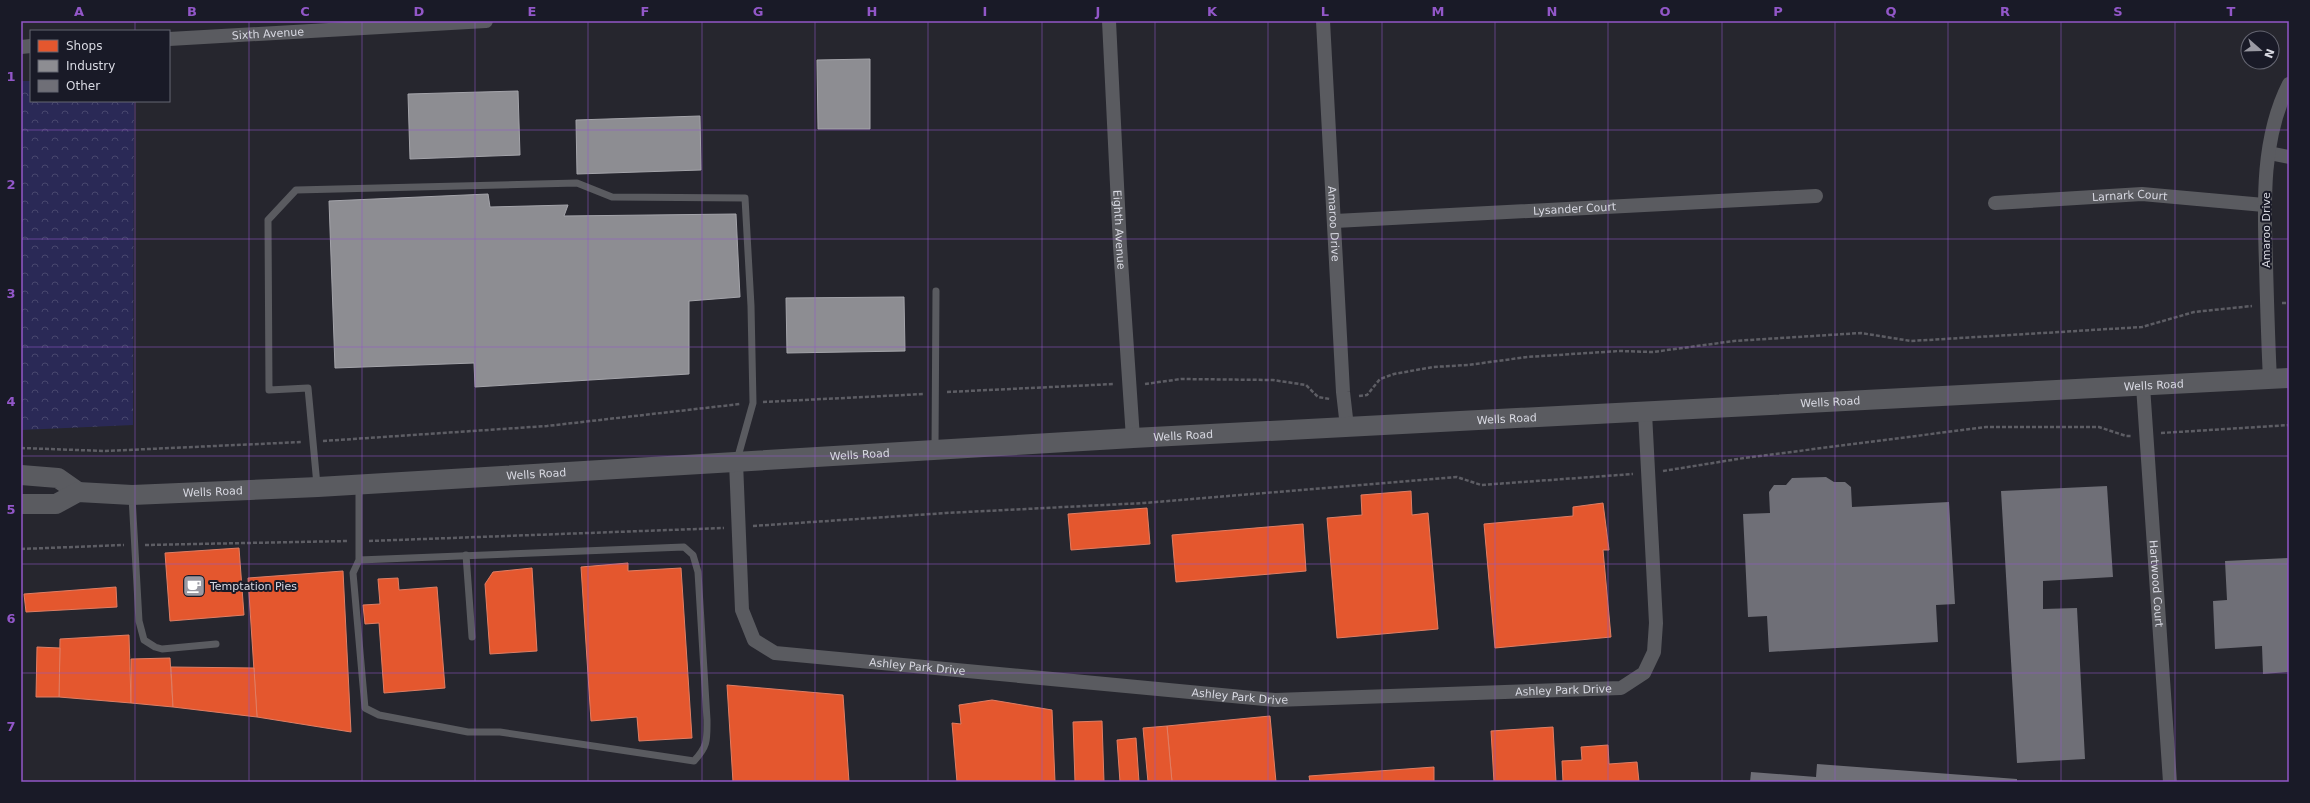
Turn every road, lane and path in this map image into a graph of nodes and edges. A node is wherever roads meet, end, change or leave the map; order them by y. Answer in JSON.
{"nodes":[{"id":1,"x":486,"y":21,"type":"edge"},
{"id":2,"x":1109,"y":21,"type":"edge"},
{"id":3,"x":1323,"y":21,"type":"edge"},
{"id":4,"x":170,"y":38,"type":"edge"},
{"id":5,"x":2289,"y":84,"type":"edge"},
{"id":6,"x":2269,"y":154,"type":"junction"},
{"id":7,"x":2289,"y":157,"type":"edge"},
{"id":8,"x":1816,"y":196,"type":"dead end"},
{"id":9,"x":1995,"y":204,"type":"dead end"},
{"id":10,"x":2264,"y":205,"type":"junction"},
{"id":11,"x":1335,"y":221,"type":"junction"},
{"id":12,"x":936,"y":291,"type":"dead end"},
{"id":13,"x":2289,"y":303,"type":"edge"},
{"id":14,"x":2267,"y":305,"type":"junction"},
{"id":15,"x":2280,"y":379,"type":"edge"},
{"id":16,"x":1128,"y":383,"type":"junction"},
{"id":17,"x":2143,"y":386,"type":"junction"},
{"id":18,"x":935,"y":393,"type":"junction"},
{"id":19,"x":1344,"y":399,"type":"junction"},
{"id":20,"x":753,"y":402,"type":"junction"},
{"id":21,"x":1645,"y":413,"type":"junction"},
{"id":22,"x":2289,"y":425,"type":"edge"},
{"id":23,"x":1347,"y":427,"type":"junction"},
{"id":24,"x":2146,"y":435,"type":"junction"},
{"id":25,"x":1133,"y":438,"type":"junction"},
{"id":26,"x":314,"y":441,"type":"junction"},
{"id":27,"x":21,"y":448,"type":"edge"},
{"id":28,"x":935,"y":450,"type":"junction"},
{"id":29,"x":736,"y":462,"type":"junction"},
{"id":30,"x":1648,"y":473,"type":"junction"},
{"id":31,"x":21,"y":475,"type":"edge"},
{"id":32,"x":358,"y":484,"type":"junction"},
{"id":33,"x":318,"y":487,"type":"junction"},
{"id":34,"x":78,"y":492,"type":"junction"},
{"id":35,"x":132,"y":495,"type":"junction"},
{"id":36,"x":21,"y":504,"type":"edge"},
{"id":37,"x":738,"y":528,"type":"junction"},
{"id":38,"x":359,"y":541,"type":"junction"},
{"id":39,"x":134,"y":545,"type":"junction"},
{"id":40,"x":21,"y":549,"type":"edge"},
{"id":41,"x":466,"y":555,"type":"junction"},
{"id":42,"x":359,"y":560,"type":"junction"},
{"id":43,"x":472,"y":638,"type":"dead end"},
{"id":44,"x":216,"y":644,"type":"dead end"},
{"id":45,"x":2170,"y":782,"type":"edge"}],
"edges":[{"from":1,"to":4,"type":"street","name":"Sixth Avenue"},
{"from":2,"to":16,"type":"street","name":"Eighth Avenue"},
{"from":3,"to":11,"type":"street","name":"Amaroo Drive"},
{"from":5,"to":6,"type":"street","name":"Amaroo Drive"},
{"from":6,"to":7,"type":"street"},
{"from":6,"to":10,"type":"street","name":"Amaroo Drive"},
{"from":8,"to":11,"type":"street","name":"Lysander Court"},
{"from":9,"to":10,"type":"street","name":"Larnark Court"},
{"from":10,"to":14,"type":"street","name":"Amaroo Drive"},
{"from":11,"to":19,"type":"street","name":"Amaroo Drive"},
{"from":12,"to":18,"type":"lane"},
{"from":13,"to":14,"type":"path"},
{"from":14,"to":15,"type":"street","name":"Amaroo Drive"},
{"from":14,"to":19,"type":"path"},
{"from":15,"to":17,"type":"main road","name":"Wells Road"},
{"from":16,"to":18,"type":"path"},
{"from":16,"to":19,"type":"path"},
{"from":16,"to":25,"type":"street","name":"Eighth Avenue"},
{"from":17,"to":21,"type":"main road","name":"Wells Road"},
{"from":17,"to":24,"type":"street","name":"Hartwood Court"},
{"from":18,"to":20,"type":"path"},
{"from":18,"to":28,"type":"lane"},
{"from":19,"to":23,"type":"street","name":"Amaroo Drive"},
{"from":20,"to":26,"type":"path"},
{"from":20,"to":26,"type":"lane"},
{"from":20,"to":29,"type":"lane"},
{"from":21,"to":23,"type":"main road","name":"Wells Road"},
{"from":21,"to":30,"type":"street","name":"Ashley Park Drive"},
{"from":22,"to":24,"type":"path"},
{"from":23,"to":25,"type":"main road","name":"Wells Road"},
{"from":24,"to":30,"type":"path"},
{"from":24,"to":45,"type":"street","name":"Hartwood Court"},
{"from":25,"to":28,"type":"main road","name":"Wells Road"},
{"from":26,"to":27,"type":"path"},
{"from":26,"to":33,"type":"lane"},
{"from":28,"to":29,"type":"main road","name":"Wells Road"},
{"from":29,"to":32,"type":"main road","name":"Wells Road"},
{"from":29,"to":37,"type":"street","name":"Ashley Park Drive"},
{"from":30,"to":37,"type":"path"},
{"from":30,"to":37,"type":"street","name":"Ashley Park Drive"},
{"from":31,"to":34,"type":"main road"},
{"from":32,"to":33,"type":"main road","name":"Wells Road"},
{"from":32,"to":38,"type":"lane"},
{"from":33,"to":35,"type":"main road","name":"Wells Road"},
{"from":34,"to":35,"type":"main road","name":"Wells Road"},
{"from":34,"to":36,"type":"main road"},
{"from":35,"to":39,"type":"lane"},
{"from":37,"to":38,"type":"path"},
{"from":38,"to":39,"type":"path"},
{"from":38,"to":42,"type":"lane"},
{"from":39,"to":40,"type":"path"},
{"from":39,"to":44,"type":"lane"},
{"from":41,"to":42,"type":"lane"},
{"from":41,"to":42,"type":"lane"},
{"from":41,"to":43,"type":"lane"}]}
